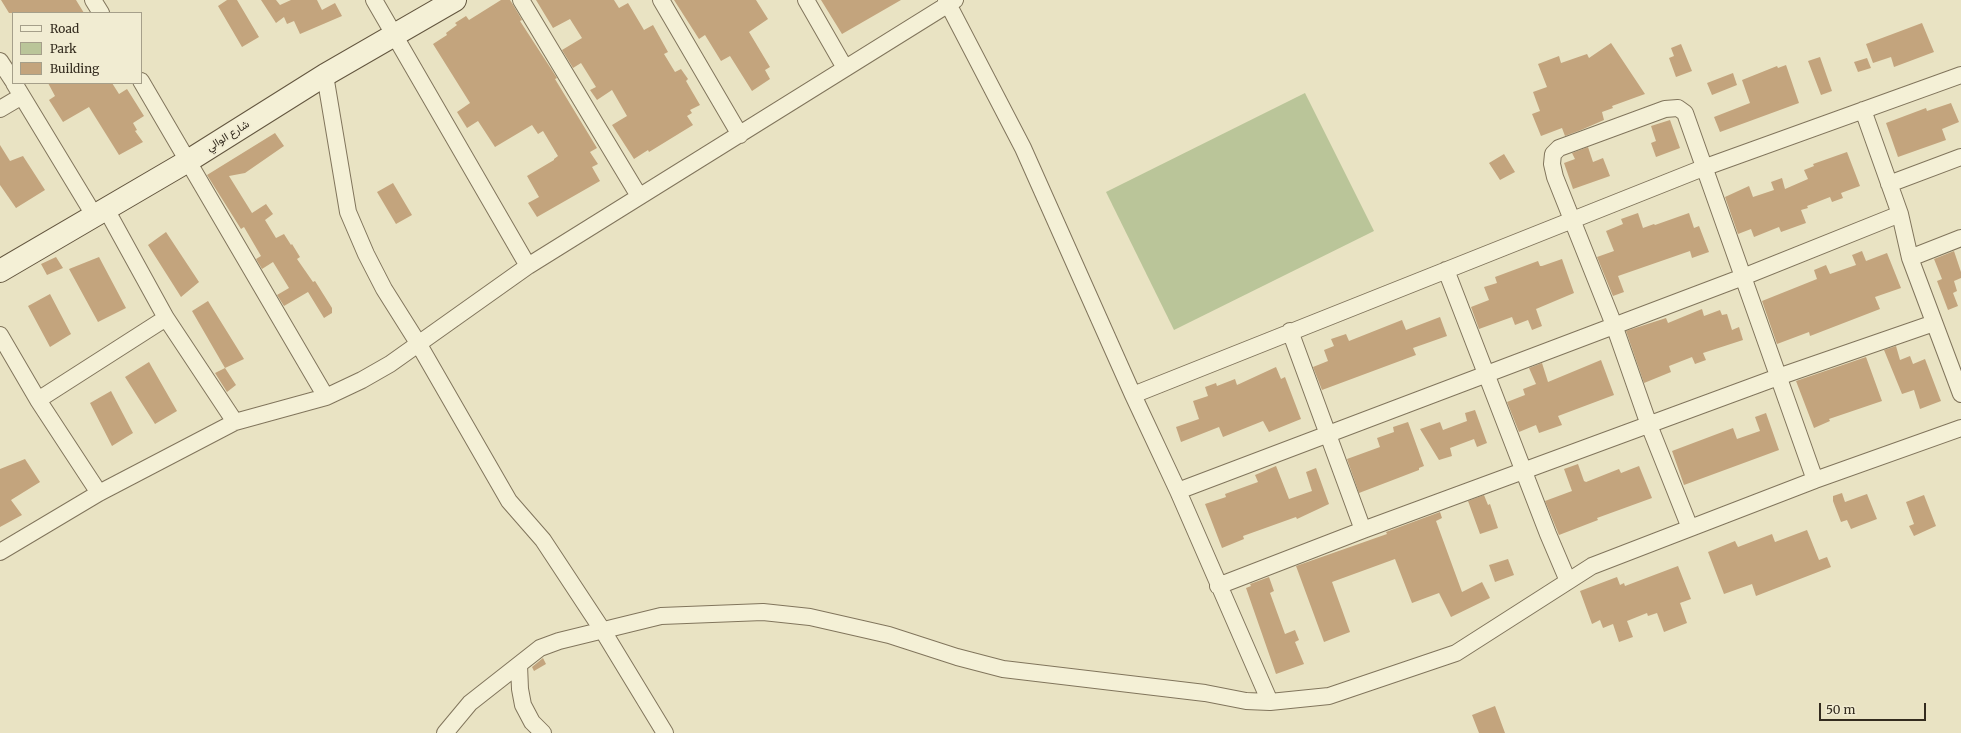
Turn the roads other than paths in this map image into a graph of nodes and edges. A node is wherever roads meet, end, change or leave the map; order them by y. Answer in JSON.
{"nodes":[{"id":1,"x":94,"y":0,"type":"edge"},
{"id":2,"x":374,"y":0,"type":"edge"},
{"id":3,"x":455,"y":0,"type":"edge"},
{"id":4,"x":521,"y":0,"type":"edge"},
{"id":5,"x":661,"y":0,"type":"edge"},
{"id":6,"x":806,"y":0,"type":"edge"},
{"id":7,"x":949,"y":1,"type":"edge"},
{"id":8,"x":100,"y":12,"type":"edge"},
{"id":9,"x":396,"y":36,"type":"junction"},
{"id":10,"x":0,"y":61,"type":"edge"},
{"id":11,"x":845,"y":68,"type":"junction"},
{"id":12,"x":325,"y":75,"type":"junction"},
{"id":13,"x":1961,"y":75,"type":"edge"},
{"id":14,"x":12,"y":80,"type":"edge"},
{"id":15,"x":142,"y":83,"type":"edge"},
{"id":16,"x":16,"y":87,"type":"edge"},
{"id":17,"x":0,"y":109,"type":"edge"},
{"id":18,"x":1863,"y":110,"type":"junction"},
{"id":19,"x":740,"y":135,"type":"junction"},
{"id":20,"x":1961,"y":157,"type":"edge"},
{"id":21,"x":188,"y":161,"type":"junction"},
{"id":22,"x":1703,"y":168,"type":"junction"},
{"id":23,"x":1889,"y":184,"type":"junction"},
{"id":24,"x":639,"y":196,"type":"junction"},
{"id":25,"x":100,"y":212,"type":"junction"},
{"id":26,"x":1900,"y":214,"type":"junction"},
{"id":27,"x":1573,"y":219,"type":"junction"},
{"id":28,"x":1961,"y":238,"type":"edge"},
{"id":29,"x":1910,"y":258,"type":"junction"},
{"id":30,"x":528,"y":266,"type":"junction"},
{"id":31,"x":1446,"y":270,"type":"junction"},
{"id":32,"x":0,"y":271,"type":"edge"},
{"id":33,"x":1743,"y":277,"type":"junction"},
{"id":34,"x":166,"y":318,"type":"junction"},
{"id":35,"x":1934,"y":323,"type":"junction"},
{"id":36,"x":1614,"y":325,"type":"junction"},
{"id":37,"x":1290,"y":331,"type":"junction"},
{"id":38,"x":0,"y":335,"type":"edge"},
{"id":39,"x":418,"y":343,"type":"junction"},
{"id":40,"x":1487,"y":374,"type":"junction"},
{"id":41,"x":1778,"y":377,"type":"junction"},
{"id":42,"x":1961,"y":394,"type":"edge"},
{"id":43,"x":1133,"y":395,"type":"junction"},
{"id":44,"x":326,"y":397,"type":"junction"},
{"id":45,"x":38,"y":400,"type":"junction"},
{"id":46,"x":234,"y":422,"type":"junction"},
{"id":47,"x":1649,"y":425,"type":"junction"},
{"id":48,"x":1961,"y":428,"type":"edge"},
{"id":49,"x":1328,"y":433,"type":"junction"},
{"id":50,"x":1524,"y":470,"type":"junction"},
{"id":51,"x":1816,"y":480,"type":"junction"},
{"id":52,"x":1178,"y":491,"type":"junction"},
{"id":53,"x":99,"y":493,"type":"junction"},
{"id":54,"x":1690,"y":528,"type":"junction"},
{"id":55,"x":1363,"y":530,"type":"junction"},
{"id":56,"x":0,"y":552,"type":"edge"},
{"id":57,"x":1568,"y":580,"type":"junction"},
{"id":58,"x":1218,"y":586,"type":"junction"},
{"id":59,"x":603,"y":631,"type":"junction"},
{"id":60,"x":518,"y":665,"type":"junction"},
{"id":61,"x":1270,"y":702,"type":"junction"},
{"id":62,"x":445,"y":733,"type":"edge"},
{"id":63,"x":543,"y":733,"type":"edge"},
{"id":64,"x":665,"y":733,"type":"edge"}],
"edges":[{"from":1,"to":8,"type":"street"},
{"from":2,"to":9,"type":"street"},
{"from":3,"to":9,"type":"main road","name":"شارع الوالي"},
{"from":4,"to":24,"type":"street"},
{"from":5,"to":19,"type":"street"},
{"from":6,"to":11,"type":"street"},
{"from":7,"to":11,"type":"street"},
{"from":7,"to":43,"type":"street"},
{"from":9,"to":12,"type":"main road","name":"شارع الوالي"},
{"from":9,"to":30,"type":"street"},
{"from":10,"to":14,"type":"street"},
{"from":11,"to":19,"type":"street"},
{"from":12,"to":21,"type":"main road","name":"شارع الوالي"},
{"from":12,"to":39,"type":"street"},
{"from":13,"to":18,"type":"street"},
{"from":15,"to":21,"type":"street"},
{"from":16,"to":17,"type":"street"},
{"from":16,"to":25,"type":"street"},
{"from":18,"to":22,"type":"street"},
{"from":18,"to":23,"type":"street"},
{"from":19,"to":24,"type":"street"},
{"from":20,"to":23,"type":"street"},
{"from":21,"to":25,"type":"main road","name":"شارع الوالي"},
{"from":21,"to":44,"type":"street"},
{"from":22,"to":27,"type":"street"},
{"from":22,"to":27,"type":"street"},
{"from":22,"to":33,"type":"street"},
{"from":23,"to":26,"type":"street"},
{"from":24,"to":30,"type":"street"},
{"from":25,"to":32,"type":"main road","name":"شارع الوالي"},
{"from":25,"to":34,"type":"street"},
{"from":26,"to":29,"type":"street"},
{"from":26,"to":33,"type":"street"},
{"from":27,"to":31,"type":"street"},
{"from":27,"to":36,"type":"street"},
{"from":28,"to":29,"type":"street"},
{"from":29,"to":35,"type":"street"},
{"from":30,"to":39,"type":"street"},
{"from":31,"to":37,"type":"street"},
{"from":31,"to":40,"type":"street"},
{"from":33,"to":36,"type":"street"},
{"from":33,"to":41,"type":"street"},
{"from":34,"to":45,"type":"street"},
{"from":34,"to":46,"type":"street"},
{"from":35,"to":41,"type":"street"},
{"from":35,"to":42,"type":"street"},
{"from":36,"to":40,"type":"street"},
{"from":36,"to":47,"type":"street"},
{"from":37,"to":43,"type":"street"},
{"from":37,"to":49,"type":"street"},
{"from":38,"to":45,"type":"street"},
{"from":39,"to":44,"type":"street"},
{"from":39,"to":59,"type":"street"},
{"from":40,"to":49,"type":"street"},
{"from":40,"to":50,"type":"street"},
{"from":41,"to":47,"type":"street"},
{"from":41,"to":51,"type":"street"},
{"from":43,"to":52,"type":"street"},
{"from":44,"to":46,"type":"street"},
{"from":45,"to":53,"type":"street"},
{"from":46,"to":53,"type":"street"},
{"from":47,"to":50,"type":"street"},
{"from":47,"to":54,"type":"street"},
{"from":48,"to":51,"type":"street"},
{"from":49,"to":52,"type":"street"},
{"from":49,"to":55,"type":"street"},
{"from":50,"to":55,"type":"street"},
{"from":50,"to":57,"type":"street"},
{"from":51,"to":54,"type":"street"},
{"from":52,"to":58,"type":"street"},
{"from":53,"to":56,"type":"street"},
{"from":54,"to":57,"type":"street"},
{"from":55,"to":58,"type":"street"},
{"from":57,"to":61,"type":"street"},
{"from":58,"to":61,"type":"street"},
{"from":59,"to":60,"type":"street"},
{"from":59,"to":61,"type":"street"},
{"from":59,"to":64,"type":"street"},
{"from":60,"to":62,"type":"street"},
{"from":60,"to":63,"type":"street"}]}
